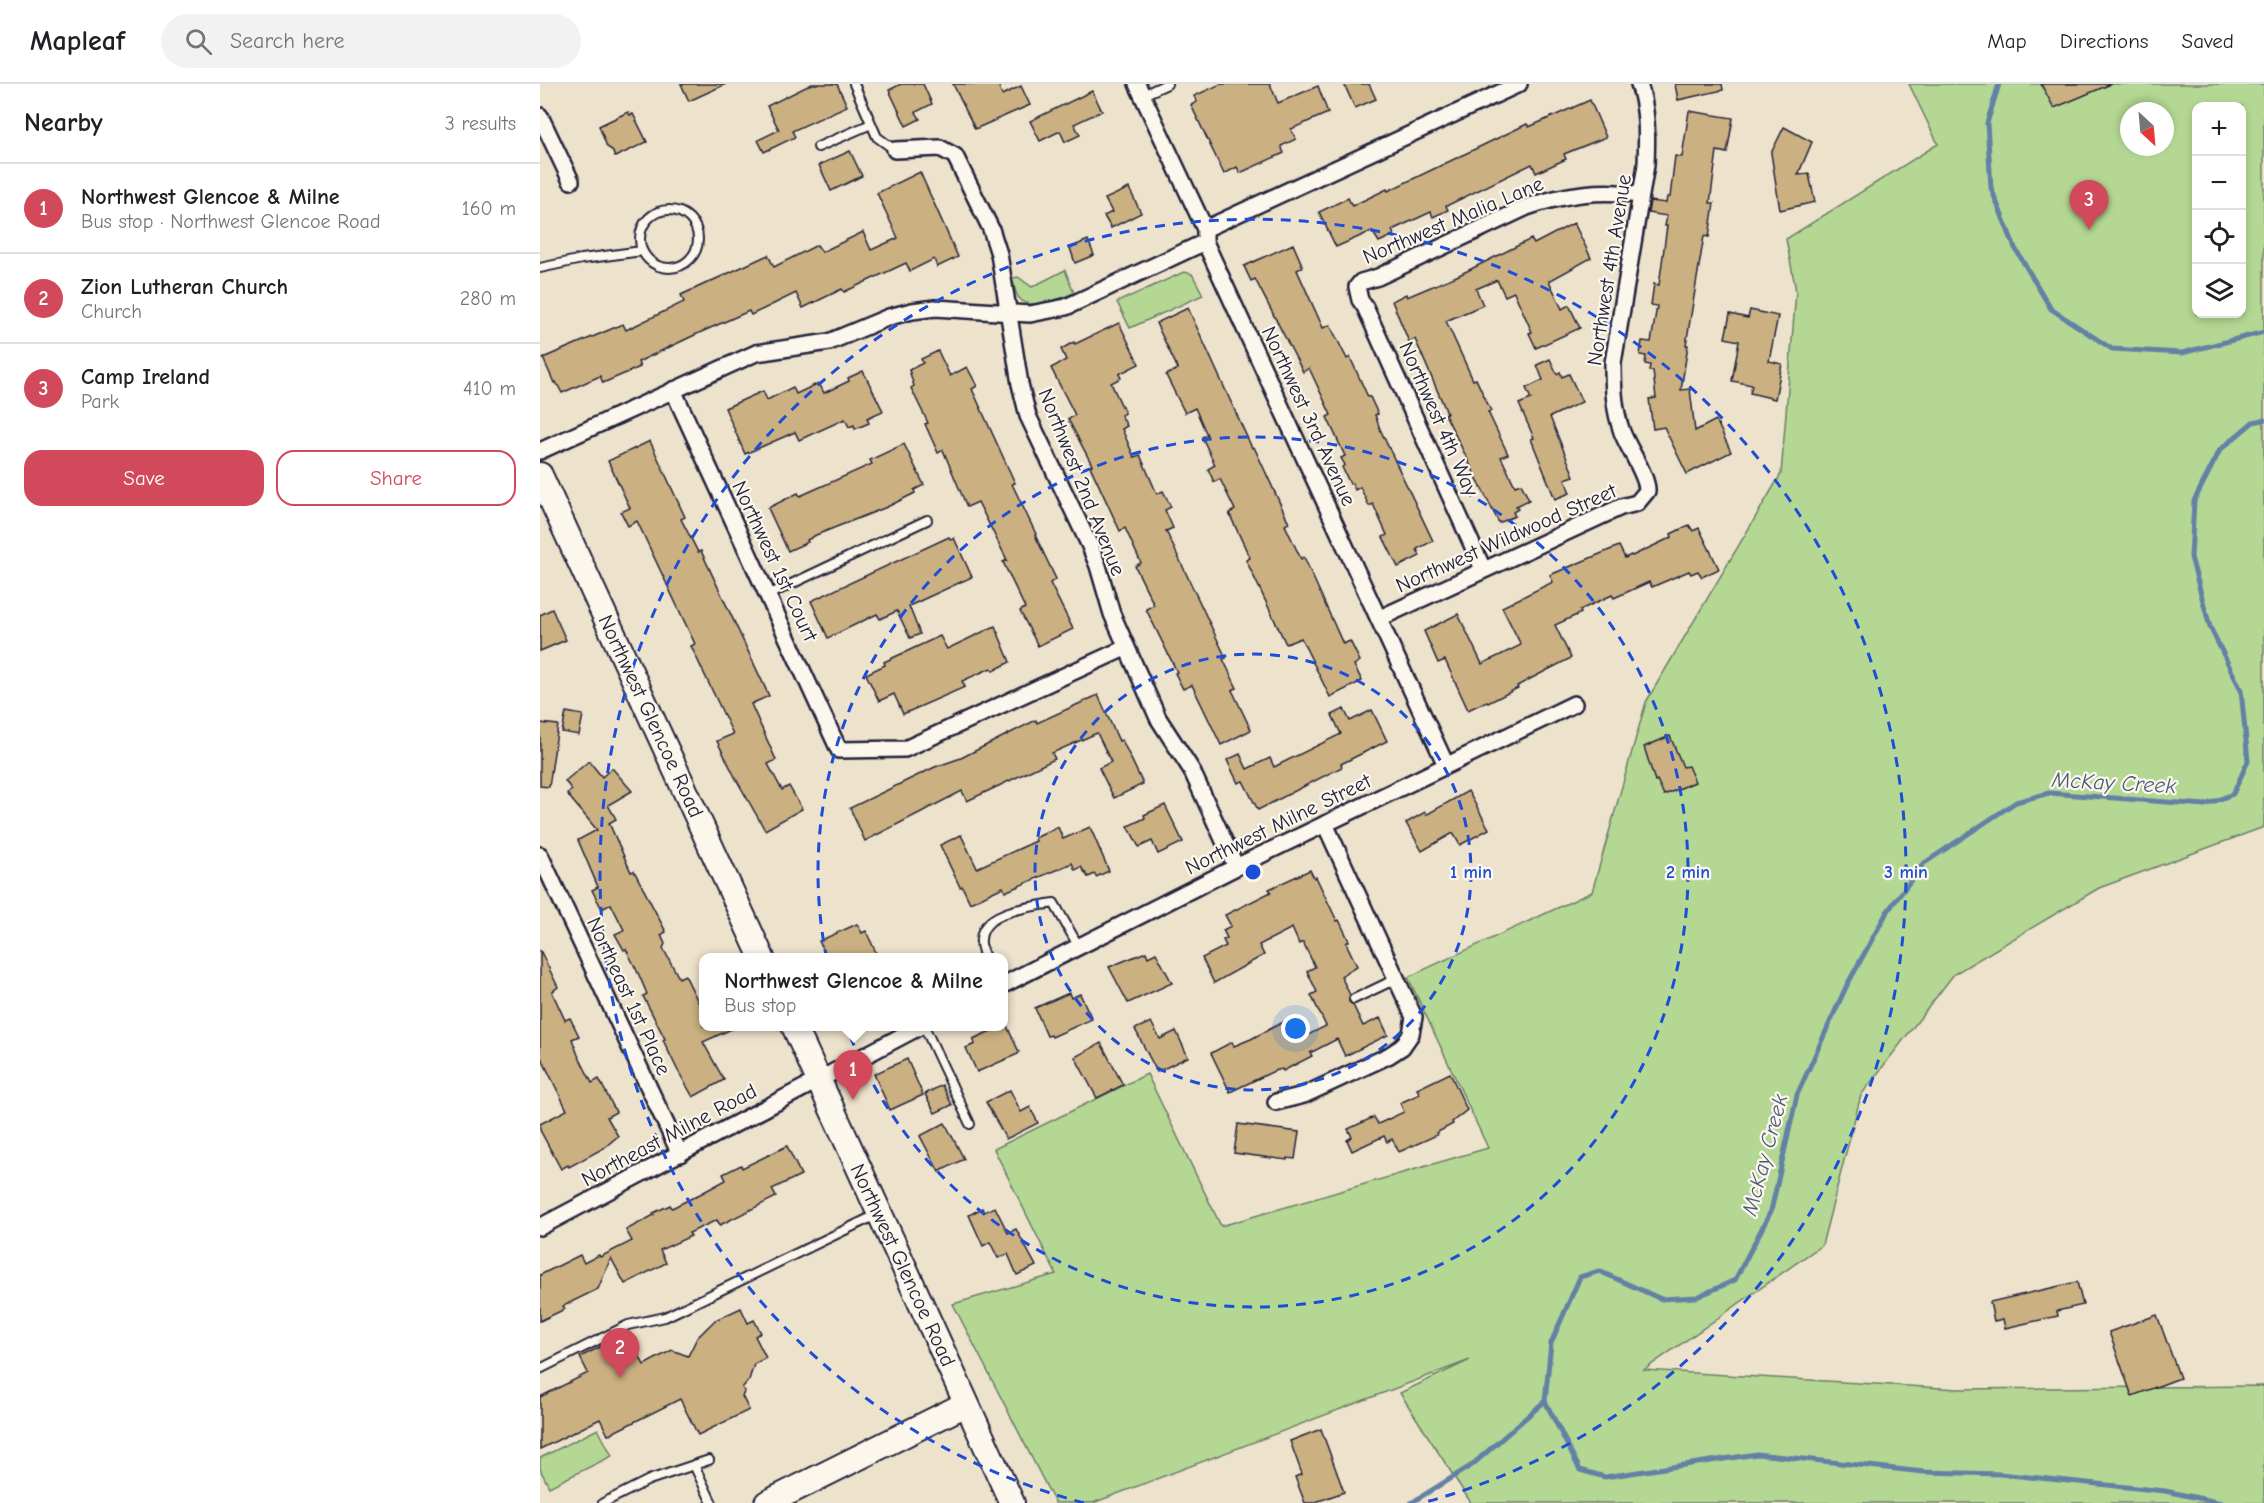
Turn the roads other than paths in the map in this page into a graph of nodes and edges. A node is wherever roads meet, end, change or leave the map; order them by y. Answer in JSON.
{"nodes":[{"id":1,"x":854,"y":84,"type":"edge"},
{"id":2,"x":1167,"y":84,"type":"edge"},
{"id":3,"x":1519,"y":84,"type":"edge"},
{"id":4,"x":1639,"y":84,"type":"edge"},
{"id":5,"x":1140,"y":90,"type":"edge"},
{"id":6,"x":540,"y":116,"type":"edge"},
{"id":7,"x":871,"y":124,"type":"junction"},
{"id":8,"x":818,"y":147,"type":"dead end"},
{"id":9,"x":895,"y":150,"type":"joint"},
{"id":10,"x":571,"y":181,"type":"dead end"},
{"id":11,"x":1640,"y":195,"type":"junction"},
{"id":12,"x":1205,"y":236,"type":"junction"},
{"id":13,"x":642,"y":251,"type":"junction"},
{"id":14,"x":540,"y":268,"type":"edge"},
{"id":15,"x":1357,"y":287,"type":"joint"},
{"id":16,"x":1008,"y":313,"type":"junction"},
{"id":17,"x":673,"y":390,"type":"junction"},
{"id":18,"x":540,"y":451,"type":"edge"},
{"id":19,"x":540,"y":475,"type":"edge"},
{"id":20,"x":1647,"y":491,"type":"joint"},
{"id":21,"x":927,"y":520,"type":"dead end"},
{"id":22,"x":1483,"y":569,"type":"junction"},
{"id":23,"x":768,"y":595,"type":"junction"},
{"id":24,"x":1380,"y":618,"type":"junction"},
{"id":25,"x":1125,"y":648,"type":"junction"},
{"id":26,"x":1574,"y":704,"type":"dead end"},
{"id":27,"x":1446,"y":765,"type":"junction"},
{"id":28,"x":1325,"y":824,"type":"junction"},
{"id":29,"x":540,"y":855,"type":"edge"},
{"id":30,"x":1236,"y":867,"type":"junction"},
{"id":31,"x":1079,"y":946,"type":"junction"},
{"id":32,"x":760,"y":953,"type":"edge"},
{"id":33,"x":984,"y":953,"type":"edge"},
{"id":34,"x":1398,"y":978,"type":"junction"},
{"id":35,"x":1008,"y":982,"type":"edge"},
{"id":36,"x":1354,"y":999,"type":"dead end"},
{"id":37,"x":796,"y":1031,"type":"edge"},
{"id":38,"x":913,"y":1031,"type":"edge"},
{"id":39,"x":925,"y":1031,"type":"edge"},
{"id":40,"x":818,"y":1079,"type":"junction"},
{"id":41,"x":1276,"y":1102,"type":"dead end"},
{"id":42,"x":970,"y":1124,"type":"dead end"},
{"id":43,"x":680,"y":1154,"type":"junction"},
{"id":44,"x":880,"y":1213,"type":"junction"},
{"id":45,"x":540,"y":1227,"type":"edge"},
{"id":46,"x":540,"y":1369,"type":"edge"},
{"id":47,"x":966,"y":1404,"type":"junction"},
{"id":48,"x":709,"y":1460,"type":"dead end"},
{"id":49,"x":694,"y":1465,"type":"junction"},
{"id":50,"x":603,"y":1503,"type":"edge"},
{"id":51,"x":711,"y":1503,"type":"edge"},
{"id":52,"x":767,"y":1503,"type":"edge"},
{"id":53,"x":1012,"y":1503,"type":"edge"}],
"edges":[{"from":1,"to":7,"type":"lane"},
{"from":2,"to":5,"type":"lane"},
{"from":3,"to":12,"type":"street"},
{"from":4,"to":11,"type":"street","name":"Northwest 4th Avenue"},
{"from":5,"to":12,"type":"street","name":"Northwest 3rd Avenue"},
{"from":6,"to":10,"type":"street"},
{"from":7,"to":8,"type":"lane"},
{"from":7,"to":9,"type":"lane"},
{"from":9,"to":16,"type":"street","name":"Northwest 2nd Avenue"},
{"from":11,"to":15,"type":"street","name":"Northwest Malia Lane"},
{"from":11,"to":20,"type":"street","name":"Northwest 4th Avenue"},
{"from":12,"to":16,"type":"street"},
{"from":12,"to":24,"type":"street","name":"Northwest 3rd Avenue"},
{"from":13,"to":13,"type":"lane"},
{"from":13,"to":14,"type":"lane"},
{"from":15,"to":22,"type":"street","name":"Northwest 4th Way"},
{"from":16,"to":17,"type":"street"},
{"from":16,"to":25,"type":"street","name":"Northwest 2nd Avenue"},
{"from":17,"to":18,"type":"street"},
{"from":17,"to":23,"type":"street","name":"Northwest 1st Court"},
{"from":19,"to":32,"type":"main road","name":"Northwest Glencoe Road"},
{"from":20,"to":22,"type":"street","name":"Northwest Wildwood Street"},
{"from":21,"to":23,"type":"lane"},
{"from":22,"to":24,"type":"street","name":"Northwest Wildwood Street"},
{"from":23,"to":25,"type":"street","name":"Northwest 1st Court"},
{"from":24,"to":27,"type":"street","name":"Northwest 3rd Avenue"},
{"from":25,"to":30,"type":"street","name":"Northwest 2nd Avenue"},
{"from":26,"to":27,"type":"street","name":"Northwest Milne Street"},
{"from":27,"to":28,"type":"street","name":"Northwest Milne Street"},
{"from":28,"to":30,"type":"street","name":"Northwest Milne Street"},
{"from":28,"to":34,"type":"street"},
{"from":29,"to":43,"type":"street","name":"Northeast 1st Place"},
{"from":30,"to":31,"type":"street","name":"Northwest Milne Street"},
{"from":31,"to":33,"type":"lane"},
{"from":31,"to":35,"type":"street","name":"Northwest Milne Street"},
{"from":34,"to":36,"type":"lane"},
{"from":34,"to":41,"type":"street"},
{"from":37,"to":40,"type":"main road","name":"Northwest Glencoe Road"},
{"from":38,"to":40,"type":"street"},
{"from":39,"to":42,"type":"lane"},
{"from":40,"to":43,"type":"street","name":"Northeast Milne Road"},
{"from":40,"to":44,"type":"main road","name":"Northwest Glencoe Road"},
{"from":43,"to":45,"type":"street","name":"Northeast Milne Road"},
{"from":44,"to":46,"type":"lane"},
{"from":44,"to":47,"type":"main road","name":"Northwest Glencoe Road"},
{"from":47,"to":52,"type":"main road"},
{"from":47,"to":53,"type":"main road","name":"Northwest Glencoe Road"},
{"from":48,"to":49,"type":"lane"},
{"from":49,"to":50,"type":"lane"},
{"from":49,"to":51,"type":"lane"}]}
